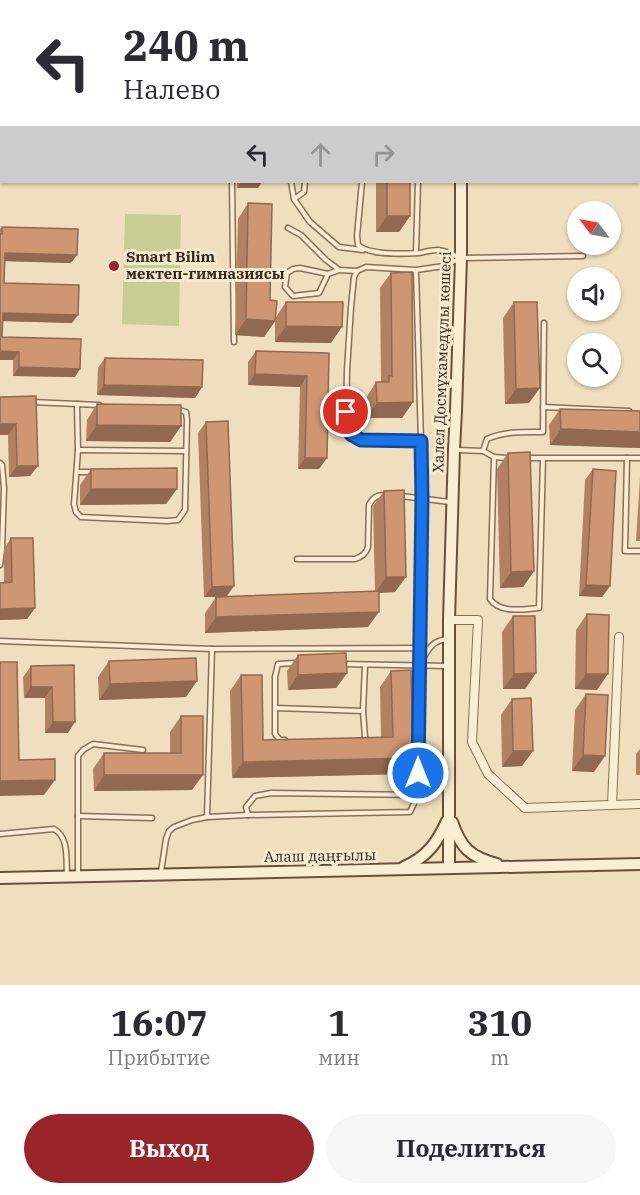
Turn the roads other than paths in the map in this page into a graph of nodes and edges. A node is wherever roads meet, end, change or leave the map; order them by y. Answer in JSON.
{"nodes":[{"id":1,"x":232,"y":183,"type":"edge"},
{"id":2,"x":291,"y":183,"type":"edge"},
{"id":3,"x":305,"y":183,"type":"edge"},
{"id":4,"x":362,"y":183,"type":"edge"},
{"id":5,"x":418,"y":183,"type":"edge"},
{"id":6,"x":461,"y":183,"type":"edge"},
{"id":7,"x":294,"y":199,"type":"junction"},
{"id":8,"x":288,"y":228,"type":"dead end"},
{"id":9,"x":364,"y":250,"type":"junction"},
{"id":10,"x":416,"y":253,"type":"junction"},
{"id":11,"x":583,"y":256,"type":"dead end"},
{"id":12,"x":461,"y":258,"type":"junction"},
{"id":13,"x":339,"y":270,"type":"junction"},
{"id":14,"x":416,"y":270,"type":"junction"},
{"id":15,"x":357,"y":271,"type":"junction"},
{"id":16,"x":328,"y":274,"type":"junction"},
{"id":17,"x":544,"y":323,"type":"dead end"},
{"id":18,"x":234,"y":342,"type":"dead end"},
{"id":19,"x":22,"y":402,"type":"edge"},
{"id":20,"x":77,"y":404,"type":"junction"},
{"id":21,"x":99,"y":405,"type":"edge"},
{"id":22,"x":543,"y":407,"type":"junction"},
{"id":23,"x":178,"y":410,"type":"edge"},
{"id":24,"x":629,"y":411,"type":"edge"},
{"id":25,"x":421,"y":441,"type":"junction"},
{"id":26,"x":454,"y":449,"type":"junction"},
{"id":27,"x":78,"y":450,"type":"junction"},
{"id":28,"x":186,"y":451,"type":"junction"},
{"id":29,"x":483,"y":451,"type":"junction"},
{"id":30,"x":494,"y":457,"type":"junction"},
{"id":31,"x":514,"y":458,"type":"edge"},
{"id":32,"x":524,"y":458,"type":"edge"},
{"id":33,"x":627,"y":458,"type":"junction"},
{"id":34,"x":640,"y":458,"type":"edge"},
{"id":35,"x":543,"y":459,"type":"junction"},
{"id":36,"x":0,"y":463,"type":"edge"},
{"id":37,"x":77,"y":472,"type":"junction"},
{"id":38,"x":99,"y":472,"type":"edge"},
{"id":39,"x":2,"y":488,"type":"edge"},
{"id":40,"x":391,"y":495,"type":"edge"},
{"id":41,"x":397,"y":495,"type":"edge"},
{"id":42,"x":422,"y":498,"type":"junction"},
{"id":43,"x":452,"y":502,"type":"junction"},
{"id":44,"x":1,"y":550,"type":"edge"},
{"id":45,"x":640,"y":551,"type":"edge"},
{"id":46,"x":297,"y":559,"type":"dead end"},
{"id":47,"x":0,"y":565,"type":"edge"},
{"id":48,"x":449,"y":620,"type":"junction"},
{"id":49,"x":619,"y":637,"type":"dead end"},
{"id":50,"x":449,"y":639,"type":"junction"},
{"id":51,"x":0,"y":641,"type":"edge"},
{"id":52,"x":419,"y":648,"type":"junction"},
{"id":53,"x":212,"y":649,"type":"junction"},
{"id":54,"x":428,"y":649,"type":"junction"},
{"id":55,"x":297,"y":663,"type":"edge"},
{"id":56,"x":339,"y":664,"type":"edge"},
{"id":57,"x":365,"y":665,"type":"junction"},
{"id":58,"x":418,"y":666,"type":"junction"},
{"id":59,"x":449,"y":666,"type":"junction"},
{"id":60,"x":276,"y":708,"type":"junction"},
{"id":61,"x":363,"y":711,"type":"junction"},
{"id":62,"x":292,"y":741,"type":"edge"},
{"id":63,"x":361,"y":744,"type":"edge"},
{"id":64,"x":143,"y":750,"type":"edge"},
{"id":65,"x":418,"y":795,"type":"junction"},
{"id":66,"x":640,"y":804,"type":"edge"},
{"id":67,"x":612,"y":805,"type":"junction"},
{"id":68,"x":248,"y":815,"type":"junction"},
{"id":69,"x":449,"y":815,"type":"junction"},
{"id":70,"x":78,"y":816,"type":"junction"},
{"id":71,"x":207,"y":817,"type":"junction"},
{"id":72,"x":152,"y":818,"type":"dead end"},
{"id":73,"x":0,"y":834,"type":"edge"},
{"id":74,"x":640,"y":864,"type":"edge"},
{"id":75,"x":509,"y":867,"type":"junction"},
{"id":76,"x":449,"y":868,"type":"junction"},
{"id":77,"x":398,"y":869,"type":"junction"},
{"id":78,"x":160,"y":874,"type":"junction"},
{"id":79,"x":73,"y":876,"type":"junction"},
{"id":80,"x":0,"y":878,"type":"edge"}],
"edges":[{"from":1,"to":18,"type":"lane"},
{"from":2,"to":7,"type":"lane"},
{"from":3,"to":7,"type":"lane"},
{"from":4,"to":9,"type":"lane"},
{"from":5,"to":10,"type":"lane"},
{"from":6,"to":12,"type":"main road","name":"Халел Досмұхамедұлы көшесі"},
{"from":7,"to":9,"type":"lane"},
{"from":8,"to":13,"type":"lane"},
{"from":9,"to":10,"type":"lane"},
{"from":10,"to":12,"type":"lane"},
{"from":11,"to":12,"type":"lane"},
{"from":12,"to":14,"type":"lane"},
{"from":12,"to":26,"type":"main road","name":"Халел Досмұхамедұлы көшесі"},
{"from":13,"to":15,"type":"lane"},
{"from":13,"to":16,"type":"lane"},
{"from":14,"to":15,"type":"lane"},
{"from":14,"to":25,"type":"lane"},
{"from":15,"to":25,"type":"lane"},
{"from":16,"to":16,"type":"lane"},
{"from":17,"to":22,"type":"lane"},
{"from":19,"to":20,"type":"lane"},
{"from":20,"to":21,"type":"lane"},
{"from":20,"to":27,"type":"lane"},
{"from":22,"to":24,"type":"lane"},
{"from":22,"to":29,"type":"lane"},
{"from":23,"to":28,"type":"lane"},
{"from":25,"to":42,"type":"lane"},
{"from":26,"to":29,"type":"lane"},
{"from":26,"to":43,"type":"main road","name":"Халел Досмұхамедұлы көшесі"},
{"from":27,"to":28,"type":"lane"},
{"from":27,"to":37,"type":"lane"},
{"from":28,"to":37,"type":"lane"},
{"from":29,"to":30,"type":"lane"},
{"from":30,"to":31,"type":"lane"},
{"from":30,"to":35,"type":"lane"},
{"from":32,"to":35,"type":"lane"},
{"from":33,"to":34,"type":"lane"},
{"from":33,"to":35,"type":"lane"},
{"from":33,"to":45,"type":"lane"},
{"from":36,"to":39,"type":"lane"},
{"from":37,"to":38,"type":"lane"},
{"from":39,"to":44,"type":"lane"},
{"from":40,"to":46,"type":"lane"},
{"from":41,"to":42,"type":"lane"},
{"from":42,"to":43,"type":"lane"},
{"from":42,"to":52,"type":"lane"},
{"from":43,"to":48,"type":"main road","name":"Халел Досмұхамедұлы көшесі"},
{"from":44,"to":47,"type":"lane"},
{"from":48,"to":50,"type":"main road","name":"Халел Досмұхамедұлы көшесі"},
{"from":48,"to":67,"type":"street"},
{"from":49,"to":67,"type":"street"},
{"from":50,"to":54,"type":"lane"},
{"from":50,"to":59,"type":"main road","name":"Халел Досмұхамедұлы көшесі"},
{"from":51,"to":53,"type":"lane"},
{"from":52,"to":53,"type":"lane"},
{"from":52,"to":54,"type":"lane"},
{"from":52,"to":58,"type":"lane"},
{"from":53,"to":71,"type":"lane"},
{"from":54,"to":58,"type":"lane"},
{"from":55,"to":60,"type":"lane"},
{"from":56,"to":57,"type":"lane"},
{"from":57,"to":58,"type":"lane"},
{"from":57,"to":61,"type":"lane"},
{"from":58,"to":59,"type":"lane"},
{"from":58,"to":65,"type":"lane"},
{"from":59,"to":69,"type":"main road","name":"Халел Досмұхамедұлы көшесі"},
{"from":60,"to":61,"type":"lane"},
{"from":60,"to":62,"type":"lane"},
{"from":61,"to":63,"type":"lane"},
{"from":64,"to":70,"type":"lane"},
{"from":65,"to":68,"type":"lane"},
{"from":65,"to":68,"type":"lane"},
{"from":66,"to":67,"type":"street"},
{"from":68,"to":71,"type":"lane"},
{"from":69,"to":75,"type":"main road"},
{"from":69,"to":76,"type":"main road","name":"Халел Досмұхамедұлы көшесі"},
{"from":69,"to":77,"type":"main road"},
{"from":70,"to":72,"type":"lane"},
{"from":70,"to":79,"type":"lane"},
{"from":71,"to":78,"type":"lane"},
{"from":73,"to":79,"type":"lane"},
{"from":74,"to":75,"type":"main road","name":"Алаш даңғылы"},
{"from":75,"to":76,"type":"main road","name":"Алаш даңғылы"},
{"from":76,"to":77,"type":"main road","name":"Алаш даңғылы"},
{"from":77,"to":78,"type":"main road","name":"Алаш даңғылы"},
{"from":78,"to":79,"type":"main road","name":"Алаш даңғылы"},
{"from":79,"to":80,"type":"main road","name":"Алаш даңғылы"}]}
